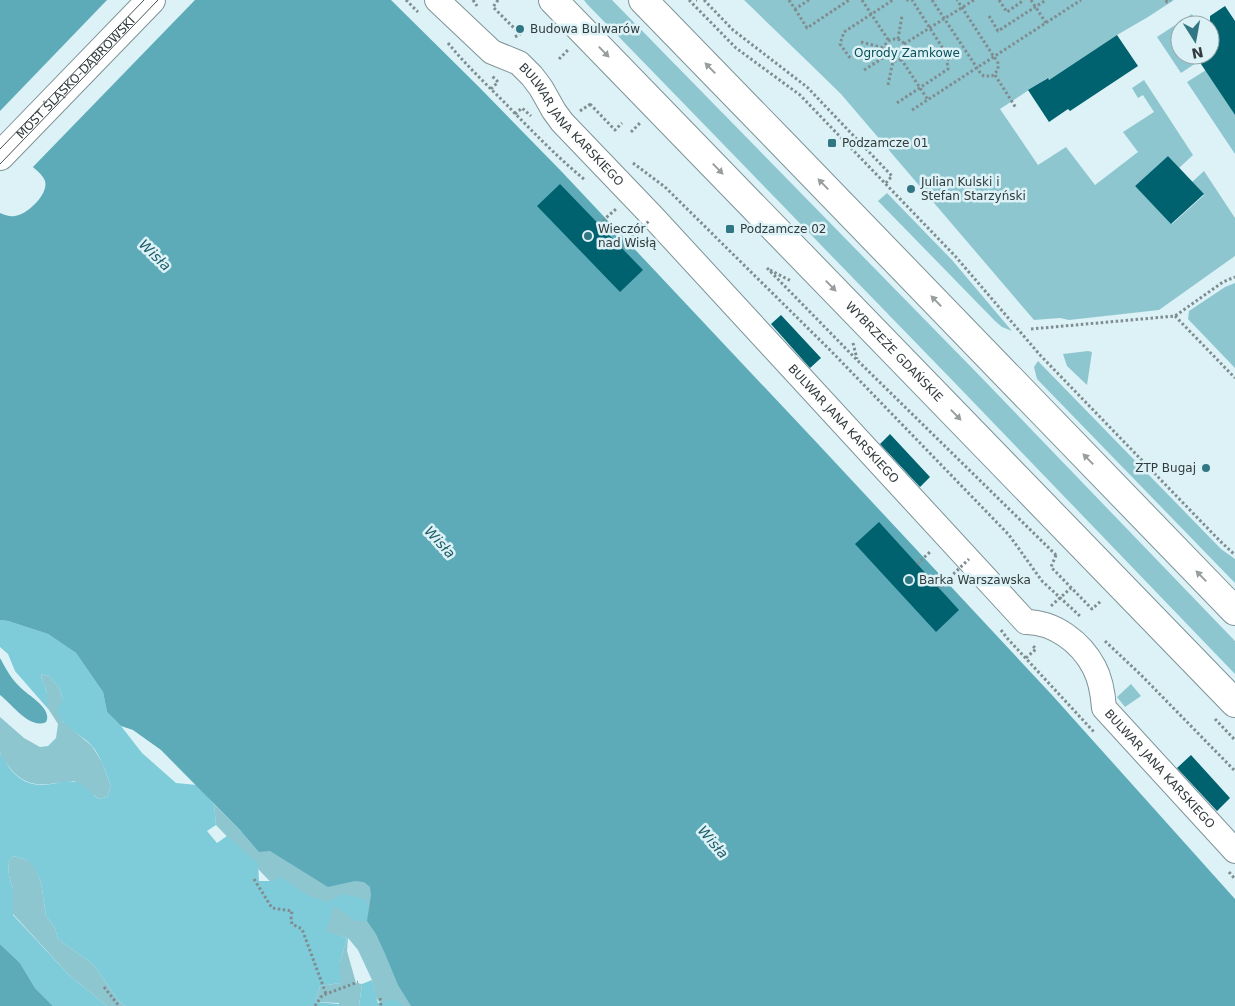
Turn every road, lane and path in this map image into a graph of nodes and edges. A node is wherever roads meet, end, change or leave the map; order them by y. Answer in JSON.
{"nodes":[{"id":1,"x":151,"y":0,"type":"edge"},
{"id":2,"x":437,"y":0,"type":"edge"},
{"id":3,"x":473,"y":0,"type":"edge"},
{"id":4,"x":498,"y":0,"type":"edge"},
{"id":5,"x":642,"y":0,"type":"edge"},
{"id":6,"x":689,"y":0,"type":"edge"},
{"id":7,"x":704,"y":0,"type":"edge"},
{"id":8,"x":788,"y":0,"type":"edge"},
{"id":9,"x":809,"y":0,"type":"edge"},
{"id":10,"x":848,"y":0,"type":"edge"},
{"id":11,"x":862,"y":0,"type":"edge"},
{"id":12,"x":893,"y":0,"type":"edge"},
{"id":13,"x":905,"y":0,"type":"edge"},
{"id":14,"x":932,"y":0,"type":"edge"},
{"id":15,"x":957,"y":0,"type":"edge"},
{"id":16,"x":974,"y":0,"type":"edge"},
{"id":17,"x":999,"y":0,"type":"edge"},
{"id":18,"x":1024,"y":0,"type":"edge"},
{"id":19,"x":1030,"y":0,"type":"edge"},
{"id":20,"x":1046,"y":0,"type":"edge"},
{"id":21,"x":1081,"y":0,"type":"edge"},
{"id":22,"x":1166,"y":0,"type":"edge"},
{"id":23,"x":1170,"y":0,"type":"edge"},
{"id":24,"x":564,"y":6,"type":"edge"},
{"id":25,"x":1035,"y":7,"type":"junction"},
{"id":26,"x":962,"y":8,"type":"junction"},
{"id":27,"x":479,"y":9,"type":"dead end"},
{"id":28,"x":794,"y":9,"type":"junction"},
{"id":29,"x":871,"y":14,"type":"junction"},
{"id":30,"x":902,"y":16,"type":"dead end"},
{"id":31,"x":989,"y":16,"type":"dead end"},
{"id":32,"x":945,"y":19,"type":"junction"},
{"id":33,"x":1046,"y":23,"type":"junction"},
{"id":34,"x":512,"y":26,"type":"dead end"},
{"id":35,"x":930,"y":28,"type":"junction"},
{"id":36,"x":506,"y":36,"type":"dead end"},
{"id":37,"x":898,"y":39,"type":"junction"},
{"id":38,"x":510,"y":40,"type":"dead end"},
{"id":39,"x":889,"y":41,"type":"junction"},
{"id":40,"x":861,"y":42,"type":"dead end"},
{"id":41,"x":904,"y":44,"type":"junction"},
{"id":42,"x":884,"y":48,"type":"junction"},
{"id":43,"x":906,"y":52,"type":"junction"},
{"id":44,"x":886,"y":56,"type":"junction"},
{"id":45,"x":994,"y":56,"type":"junction"},
{"id":46,"x":574,"y":57,"type":"dead end"},
{"id":47,"x":850,"y":58,"type":"dead end"},
{"id":48,"x":930,"y":58,"type":"dead end"},
{"id":49,"x":559,"y":59,"type":"dead end"},
{"id":50,"x":901,"y":59,"type":"junction"},
{"id":51,"x":893,"y":61,"type":"junction"},
{"id":52,"x":977,"y":68,"type":"junction"},
{"id":53,"x":864,"y":70,"type":"dead end"},
{"id":54,"x":994,"y":75,"type":"junction"},
{"id":55,"x":498,"y":82,"type":"dead end"},
{"id":56,"x":888,"y":84,"type":"dead end"},
{"id":57,"x":920,"y":88,"type":"junction"},
{"id":58,"x":491,"y":89,"type":"dead end"},
{"id":59,"x":928,"y":100,"type":"junction"},
{"id":60,"x":896,"y":103,"type":"dead end"},
{"id":61,"x":522,"y":108,"type":"dead end"},
{"id":62,"x":1016,"y":108,"type":"dead end"},
{"id":63,"x":912,"y":110,"type":"dead end"},
{"id":64,"x":516,"y":114,"type":"dead end"},
{"id":65,"x":584,"y":114,"type":"dead end"},
{"id":66,"x":622,"y":123,"type":"dead end"},
{"id":67,"x":640,"y":123,"type":"dead end"},
{"id":68,"x":631,"y":132,"type":"dead end"},
{"id":69,"x":0,"y":156,"type":"edge"},
{"id":70,"x":631,"y":161,"type":"dead end"},
{"id":71,"x":884,"y":184,"type":"junction"},
{"id":72,"x":616,"y":208,"type":"dead end"},
{"id":73,"x":649,"y":221,"type":"dead end"},
{"id":74,"x":599,"y":224,"type":"dead end"},
{"id":75,"x":621,"y":247,"type":"dead end"},
{"id":76,"x":767,"y":268,"type":"dead end"},
{"id":77,"x":1235,"y":277,"type":"edge"},
{"id":78,"x":1175,"y":316,"type":"junction"},
{"id":79,"x":1031,"y":330,"type":"dead end"},
{"id":80,"x":1235,"y":378,"type":"edge"},
{"id":81,"x":929,"y":554,"type":"dead end"},
{"id":82,"x":1056,"y":555,"type":"junction"},
{"id":83,"x":1235,"y":555,"type":"edge"},
{"id":84,"x":969,"y":559,"type":"junction"},
{"id":85,"x":1062,"y":562,"type":"dead end"},
{"id":86,"x":917,"y":564,"type":"dead end"},
{"id":87,"x":939,"y":588,"type":"dead end"},
{"id":88,"x":1101,"y":601,"type":"dead end"},
{"id":89,"x":1235,"y":611,"type":"edge"},
{"id":90,"x":1087,"y":624,"type":"dead end"},
{"id":91,"x":1100,"y":636,"type":"dead end"},
{"id":92,"x":1036,"y":649,"type":"dead end"},
{"id":93,"x":1026,"y":658,"type":"dead end"},
{"id":94,"x":1225,"y":711,"type":"edge"},
{"id":95,"x":1235,"y":740,"type":"edge"},
{"id":96,"x":1235,"y":771,"type":"edge"},
{"id":97,"x":1235,"y":851,"type":"edge"},
{"id":98,"x":254,"y":879,"type":"dead end"},
{"id":99,"x":358,"y":982,"type":"dead end"},
{"id":100,"x":104,"y":987,"type":"dead end"},
{"id":101,"x":326,"y":994,"type":"junction"},
{"id":102,"x":380,"y":998,"type":"dead end"},
{"id":103,"x":119,"y":1006,"type":"edge"},
{"id":104,"x":315,"y":1006,"type":"edge"},
{"id":105,"x":380,"y":1006,"type":"edge"}],
"edges":[{"from":1,"to":69,"type":"main road","name":"MOST ŚLĄSKO-DĄBROWSKI"},
{"from":2,"to":84,"type":"street","name":"BULWAR JANA KARSKIEGO"},
{"from":3,"to":27,"type":"path"},
{"from":4,"to":34,"type":"path"},
{"from":89,"to":5,"type":"main road","one_way":true},
{"from":6,"to":71,"type":"path"},
{"from":7,"to":71,"type":"path"},
{"from":8,"to":28,"type":"path"},
{"from":9,"to":28,"type":"path"},
{"from":10,"to":28,"type":"path"},
{"from":11,"to":29,"type":"path"},
{"from":12,"to":29,"type":"path"},
{"from":13,"to":35,"type":"path"},
{"from":14,"to":32,"type":"path"},
{"from":15,"to":26,"type":"path"},
{"from":16,"to":26,"type":"path"},
{"from":17,"to":18,"type":"path"},
{"from":19,"to":25,"type":"path"},
{"from":20,"to":25,"type":"path"},
{"from":21,"to":33,"type":"path"},
{"from":22,"to":23,"type":"path"},
{"from":24,"to":94,"type":"main road","name":"WYBRZEŻE GDAŃSKIE","one_way":true},
{"from":25,"to":31,"type":"path"},
{"from":25,"to":33,"type":"path"},
{"from":26,"to":32,"type":"path"},
{"from":26,"to":45,"type":"path"},
{"from":29,"to":39,"type":"path"},
{"from":29,"to":47,"type":"path"},
{"from":30,"to":37,"type":"path"},
{"from":32,"to":35,"type":"path"},
{"from":32,"to":52,"type":"path"},
{"from":33,"to":45,"type":"path"},
{"from":35,"to":41,"type":"path"},
{"from":35,"to":57,"type":"path"},
{"from":36,"to":38,"type":"path"},
{"from":37,"to":39,"type":"path"},
{"from":37,"to":41,"type":"path"},
{"from":39,"to":42,"type":"path"},
{"from":40,"to":42,"type":"path"},
{"from":41,"to":43,"type":"path"},
{"from":42,"to":44,"type":"path"},
{"from":43,"to":48,"type":"path"},
{"from":43,"to":50,"type":"path"},
{"from":44,"to":51,"type":"path"},
{"from":44,"to":53,"type":"path"},
{"from":45,"to":52,"type":"path"},
{"from":45,"to":54,"type":"path"},
{"from":46,"to":49,"type":"path"},
{"from":50,"to":51,"type":"path"},
{"from":50,"to":57,"type":"path"},
{"from":51,"to":56,"type":"path"},
{"from":52,"to":54,"type":"path"},
{"from":52,"to":59,"type":"path"},
{"from":54,"to":62,"type":"path"},
{"from":55,"to":58,"type":"path"},
{"from":57,"to":59,"type":"path"},
{"from":57,"to":60,"type":"path"},
{"from":59,"to":63,"type":"path"},
{"from":61,"to":64,"type":"path"},
{"from":65,"to":66,"type":"path"},
{"from":67,"to":68,"type":"path"},
{"from":70,"to":90,"type":"path"},
{"from":71,"to":83,"type":"path"},
{"from":72,"to":74,"type":"path"},
{"from":73,"to":75,"type":"path","bridge":true},
{"from":76,"to":82,"type":"path"},
{"from":77,"to":78,"type":"path"},
{"from":78,"to":79,"type":"path"},
{"from":78,"to":80,"type":"path"},
{"from":81,"to":86,"type":"path"},
{"from":82,"to":85,"type":"path"},
{"from":82,"to":88,"type":"path"},
{"from":84,"to":87,"type":"path","bridge":true},
{"from":84,"to":97,"type":"street","name":"BULWAR JANA KARSKIEGO"},
{"from":91,"to":96,"type":"path"},
{"from":92,"to":93,"type":"path"},
{"from":94,"to":95,"type":"path"},
{"from":98,"to":101,"type":"path"},
{"from":99,"to":101,"type":"path"},
{"from":100,"to":103,"type":"path"},
{"from":101,"to":104,"type":"path"},
{"from":102,"to":105,"type":"path"}]}
